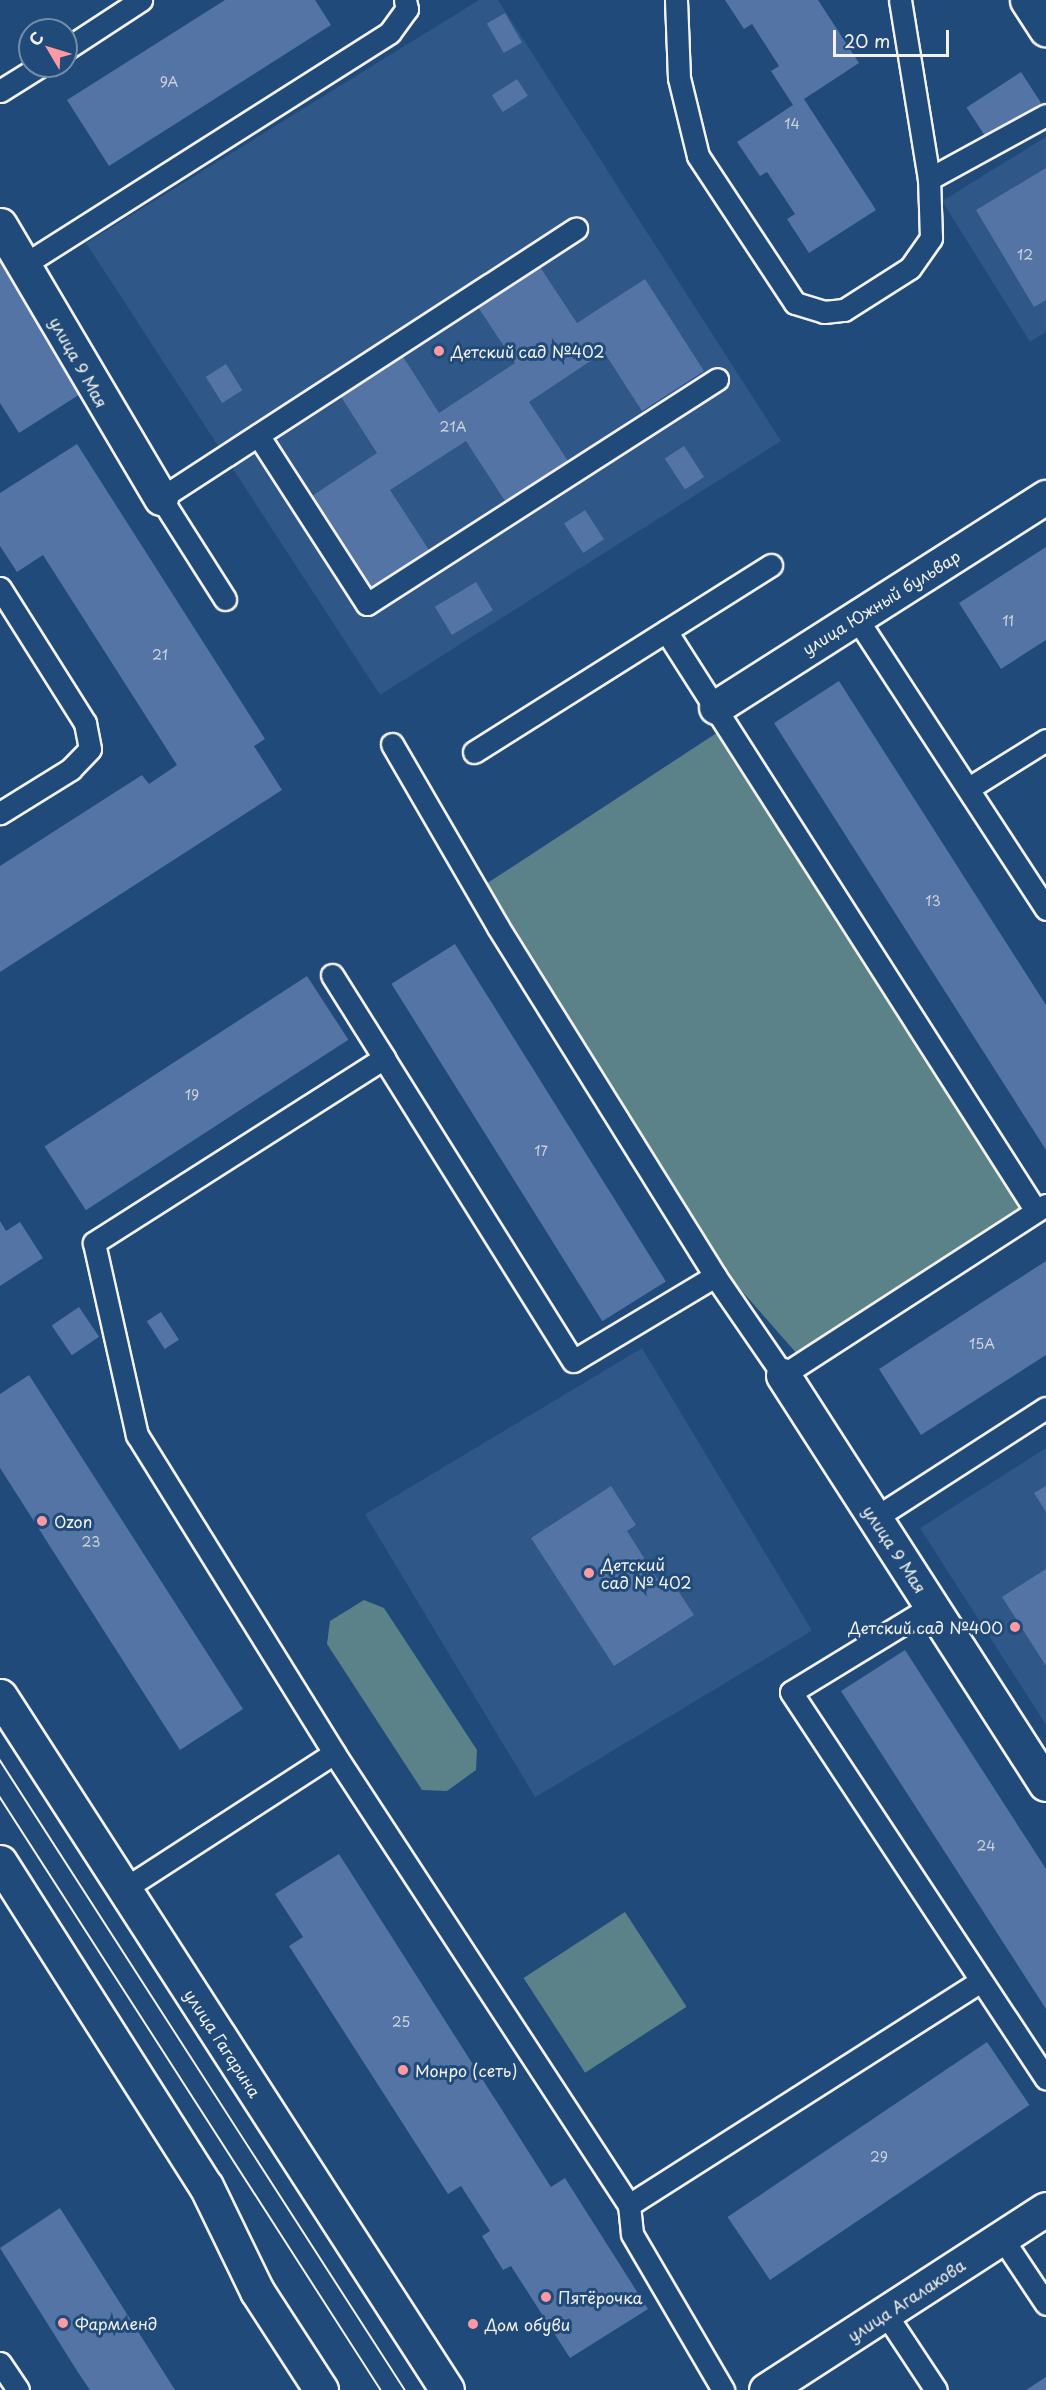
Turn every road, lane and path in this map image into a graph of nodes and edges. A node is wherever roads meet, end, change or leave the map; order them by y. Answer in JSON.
{"nodes":[{"id":1,"x":141,"y":0,"type":"edge"},
{"id":2,"x":405,"y":0,"type":"edge"},
{"id":3,"x":676,"y":0,"type":"edge"},
{"id":4,"x":900,"y":0,"type":"edge"},
{"id":5,"x":1027,"y":0,"type":"edge"},
{"id":6,"x":1046,"y":29,"type":"edge"},
{"id":7,"x":78,"y":41,"type":"edge"},
{"id":8,"x":20,"y":78,"type":"edge"},
{"id":9,"x":0,"y":91,"type":"edge"},
{"id":10,"x":1046,"y":115,"type":"edge"},
{"id":11,"x":929,"y":179,"type":"junction"},
{"id":12,"x":0,"y":225,"type":"edge"},
{"id":13,"x":576,"y":229,"type":"dead end"},
{"id":14,"x":25,"y":264,"type":"junction"},
{"id":15,"x":717,"y":379,"type":"dead end"},
{"id":16,"x":258,"y":435,"type":"junction"},
{"id":17,"x":1046,"y":497,"type":"edge"},
{"id":18,"x":161,"y":498,"type":"junction"},
{"id":19,"x":771,"y":565,"type":"dead end"},
{"id":20,"x":0,"y":588,"type":"edge"},
{"id":21,"x":225,"y":599,"type":"dead end"},
{"id":22,"x":857,"y":619,"type":"junction"},
{"id":23,"x":666,"y":631,"type":"junction"},
{"id":24,"x":716,"y":706,"type":"junction"},
{"id":25,"x":1046,"y":740,"type":"edge"},
{"id":26,"x":392,"y":744,"type":"dead end"},
{"id":27,"x":474,"y":752,"type":"dead end"},
{"id":28,"x":969,"y":788,"type":"junction"},
{"id":29,"x":0,"y":813,"type":"edge"},
{"id":30,"x":1046,"y":909,"type":"edge"},
{"id":31,"x":332,"y":975,"type":"dead end"},
{"id":32,"x":384,"y":1058,"type":"junction"},
{"id":33,"x":1041,"y":1208,"type":"edge"},
{"id":34,"x":715,"y":1276,"type":"junction"},
{"id":35,"x":783,"y":1375,"type":"junction"},
{"id":36,"x":1046,"y":1408,"type":"edge"},
{"id":37,"x":875,"y":1518,"type":"junction"},
{"id":38,"x":932,"y":1606,"type":"junction"},
{"id":39,"x":0,"y":1696,"type":"edge"},
{"id":40,"x":334,"y":1753,"type":"junction"},
{"id":41,"x":1046,"y":1784,"type":"edge"},
{"id":42,"x":0,"y":1862,"type":"edge"},
{"id":43,"x":124,"y":1889,"type":"junction"},
{"id":44,"x":981,"y":1982,"type":"junction"},
{"id":45,"x":1046,"y":2078,"type":"edge"},
{"id":46,"x":629,"y":2205,"type":"junction"},
{"id":47,"x":1046,"y":2210,"type":"edge"},
{"id":48,"x":1002,"y":2238,"type":"junction"},
{"id":49,"x":1046,"y":2304,"type":"edge"},
{"id":50,"x":885,"y":2313,"type":"junction"},
{"id":51,"x":0,"y":2363,"type":"edge"},
{"id":52,"x":18,"y":2390,"type":"edge"},
{"id":53,"x":321,"y":2390,"type":"edge"},
{"id":54,"x":447,"y":2390,"type":"edge"},
{"id":55,"x":723,"y":2390,"type":"edge"},
{"id":56,"x":766,"y":2390,"type":"edge"},
{"id":57,"x":936,"y":2390,"type":"edge"}],
"edges":[{"from":1,"to":7,"type":"lane"},
{"from":2,"to":14,"type":"lane"},
{"from":3,"to":11,"type":"lane"},
{"from":4,"to":11,"type":"lane"},
{"from":5,"to":6,"type":"street"},
{"from":8,"to":9,"type":"lane"},
{"from":10,"to":11,"type":"lane"},
{"from":12,"to":14,"type":"street","name":"улица 9 Мая"},
{"from":13,"to":16,"type":"lane"},
{"from":14,"to":18,"type":"street","name":"улица 9 Мая"},
{"from":15,"to":16,"type":"lane"},
{"from":16,"to":18,"type":"lane"},
{"from":17,"to":22,"type":"street","name":"улица Южный бульвар"},
{"from":18,"to":21,"type":"lane"},
{"from":19,"to":23,"type":"lane"},
{"from":20,"to":29,"type":"lane"},
{"from":22,"to":24,"type":"street","name":"улица Южный бульвар"},
{"from":22,"to":28,"type":"lane"},
{"from":23,"to":24,"type":"lane"},
{"from":23,"to":27,"type":"lane"},
{"from":24,"to":33,"type":"lane"},
{"from":25,"to":28,"type":"lane"},
{"from":26,"to":34,"type":"lane"},
{"from":28,"to":30,"type":"lane"},
{"from":31,"to":32,"type":"lane"},
{"from":32,"to":34,"type":"lane"},
{"from":32,"to":40,"type":"lane"},
{"from":33,"to":35,"type":"lane"},
{"from":34,"to":35,"type":"lane"},
{"from":35,"to":37,"type":"street","name":"улица 9 Мая"},
{"from":36,"to":37,"type":"lane"},
{"from":37,"to":38,"type":"street","name":"улица 9 Мая"},
{"from":38,"to":41,"type":"street","name":"улица 9 Мая"},
{"from":38,"to":44,"type":"lane"},
{"from":39,"to":43,"type":"street","name":"улица Гагарина"},
{"from":40,"to":43,"type":"lane"},
{"from":40,"to":46,"type":"lane"},
{"from":42,"to":53,"type":"street"},
{"from":43,"to":54,"type":"street","name":"улица Гагарина"},
{"from":44,"to":45,"type":"lane"},
{"from":44,"to":46,"type":"lane"},
{"from":46,"to":55,"type":"lane"},
{"from":47,"to":48,"type":"street","name":"улица Агалакова"},
{"from":48,"to":49,"type":"lane"},
{"from":48,"to":50,"type":"street","name":"улица Агалакова"},
{"from":50,"to":56,"type":"street","name":"улица Агалакова"},
{"from":50,"to":57,"type":"lane"},
{"from":51,"to":52,"type":"lane"}]}
